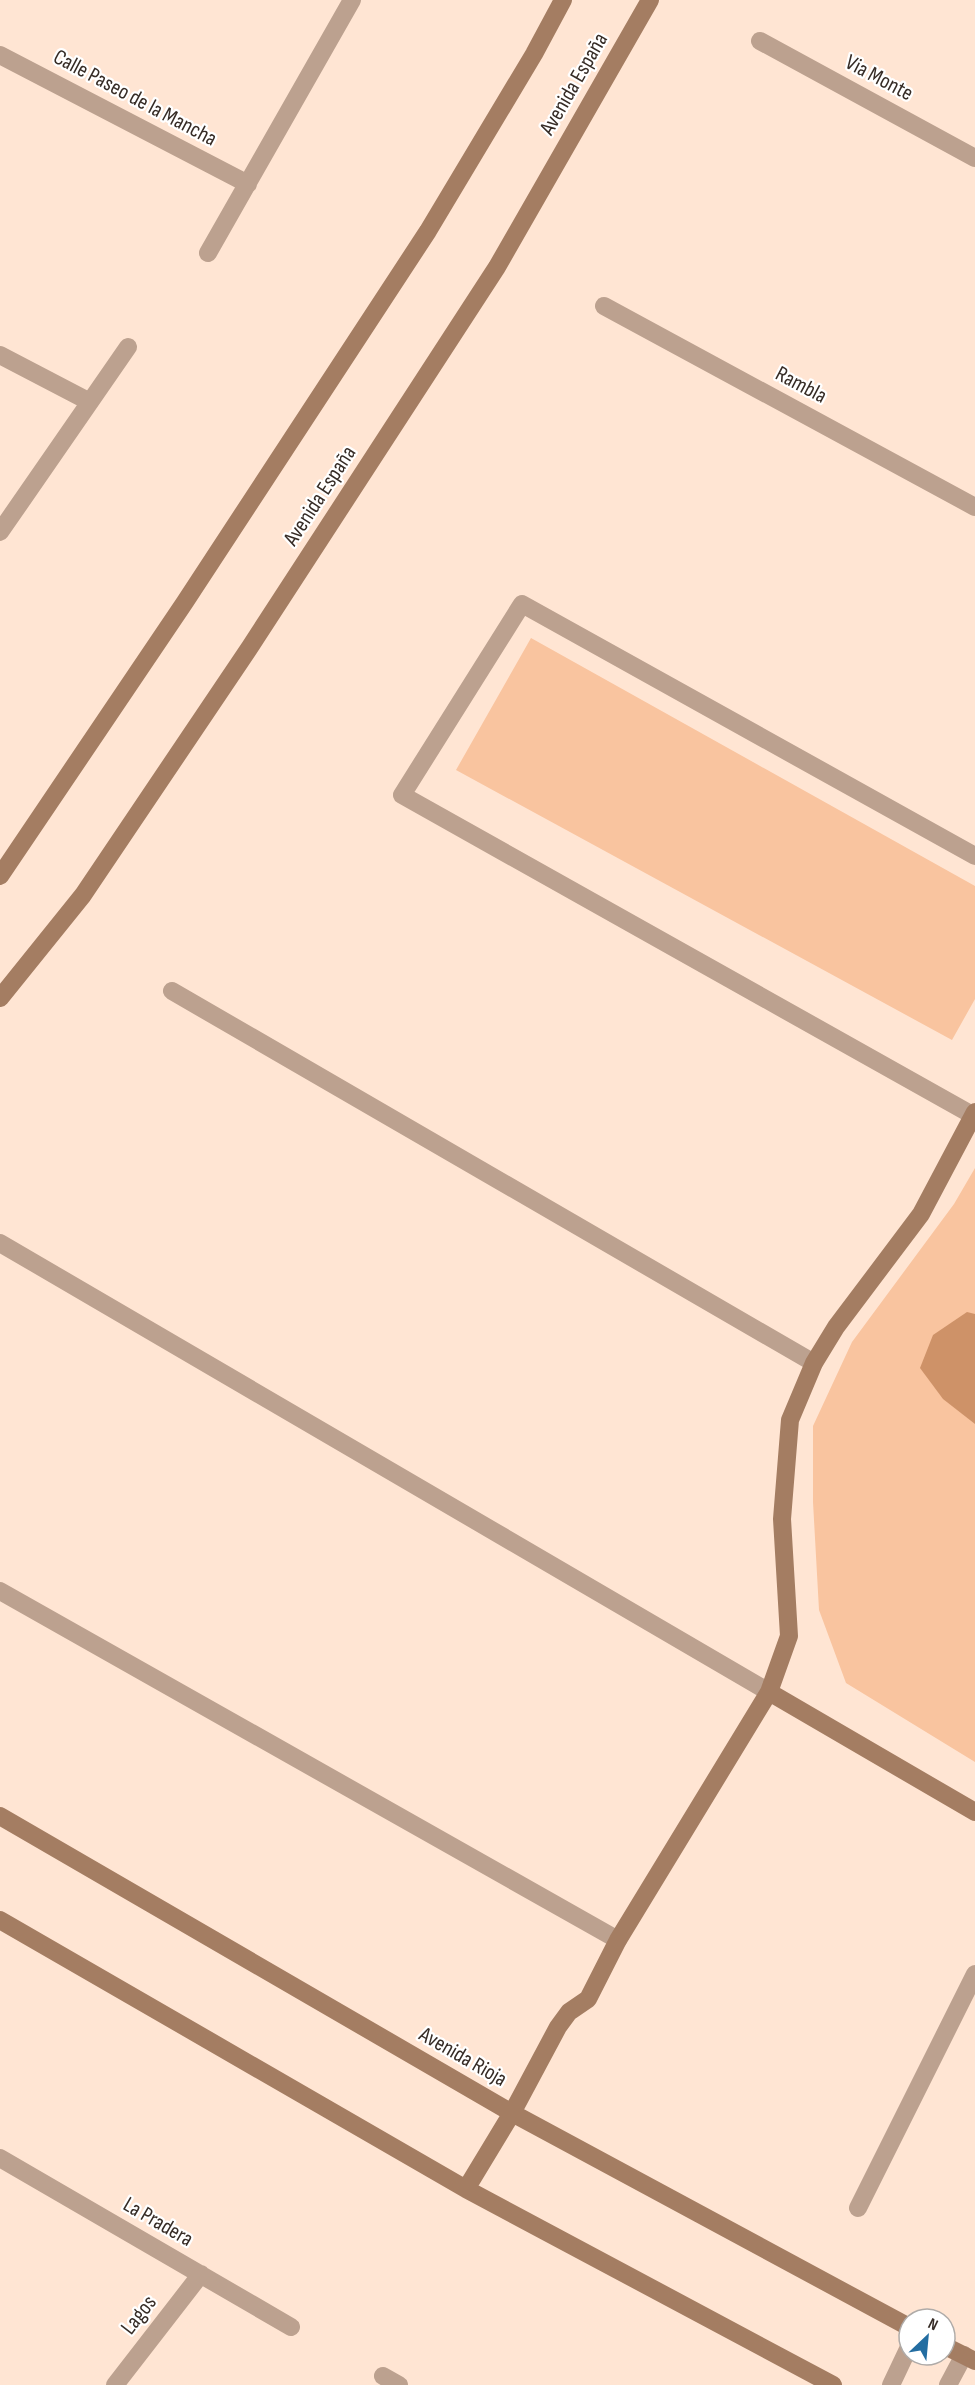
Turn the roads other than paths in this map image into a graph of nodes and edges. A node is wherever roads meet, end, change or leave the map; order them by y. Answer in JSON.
{"nodes":[{"id":1,"x":352,"y":0,"type":"edge"},
{"id":2,"x":563,"y":0,"type":"edge"},
{"id":3,"x":650,"y":0,"type":"edge"},
{"id":4,"x":760,"y":41,"type":"dead end"},
{"id":5,"x":0,"y":55,"type":"edge"},
{"id":6,"x":975,"y":158,"type":"edge"},
{"id":7,"x":248,"y":184,"type":"junction"},
{"id":8,"x":208,"y":253,"type":"dead end"},
{"id":9,"x":604,"y":306,"type":"dead end"},
{"id":10,"x":128,"y":347,"type":"dead end"},
{"id":11,"x":0,"y":355,"type":"edge"},
{"id":12,"x":90,"y":402,"type":"junction"},
{"id":13,"x":975,"y":507,"type":"edge"},
{"id":14,"x":1,"y":528,"type":"edge"},
{"id":15,"x":975,"y":856,"type":"edge"},
{"id":16,"x":0,"y":876,"type":"edge"},
{"id":17,"x":172,"y":991,"type":"dead end"},
{"id":18,"x":0,"y":998,"type":"edge"},
{"id":19,"x":974,"y":1114,"type":"edge"},
{"id":20,"x":0,"y":1243,"type":"edge"},
{"id":21,"x":814,"y":1363,"type":"junction"},
{"id":22,"x":0,"y":1591,"type":"edge"},
{"id":23,"x":769,"y":1692,"type":"junction"},
{"id":24,"x":975,"y":1812,"type":"edge"},
{"id":25,"x":0,"y":1816,"type":"edge"},
{"id":26,"x":0,"y":1920,"type":"edge"},
{"id":27,"x":618,"y":1940,"type":"junction"},
{"id":28,"x":975,"y":1974,"type":"edge"},
{"id":29,"x":512,"y":2112,"type":"junction"},
{"id":30,"x":0,"y":2158,"type":"edge"},
{"id":31,"x":466,"y":2189,"type":"junction"},
{"id":32,"x":858,"y":2208,"type":"dead end"},
{"id":33,"x":201,"y":2274,"type":"junction"},
{"id":34,"x":897,"y":2321,"type":"edge"},
{"id":35,"x":291,"y":2327,"type":"dead end"},
{"id":36,"x":969,"y":2358,"type":"edge"},
{"id":37,"x":900,"y":2367,"type":"edge"},
{"id":38,"x":115,"y":2385,"type":"edge"},
{"id":39,"x":833,"y":2385,"type":"edge"},
{"id":40,"x":891,"y":2385,"type":"edge"},
{"id":41,"x":948,"y":2385,"type":"edge"}],
"edges":[{"from":1,"to":7,"type":"street"},
{"from":2,"to":16,"type":"main road"},
{"from":3,"to":18,"type":"main road","name":"Avenida España"},
{"from":4,"to":6,"type":"street","name":"Via Monte"},
{"from":5,"to":7,"type":"street","name":"Calle Paseo de la Mancha"},
{"from":7,"to":8,"type":"street"},
{"from":9,"to":13,"type":"street","name":"Rambla"},
{"from":10,"to":12,"type":"street"},
{"from":11,"to":12,"type":"street"},
{"from":12,"to":14,"type":"street"},
{"from":15,"to":19,"type":"street"},
{"from":17,"to":21,"type":"street"},
{"from":19,"to":21,"type":"main road"},
{"from":20,"to":23,"type":"street"},
{"from":21,"to":23,"type":"main road"},
{"from":22,"to":27,"type":"street"},
{"from":23,"to":24,"type":"main road"},
{"from":23,"to":27,"type":"main road"},
{"from":25,"to":29,"type":"main road","name":"Avenida Rioja"},
{"from":26,"to":31,"type":"main road"},
{"from":27,"to":29,"type":"main road"},
{"from":28,"to":32,"type":"street"},
{"from":29,"to":31,"type":"main road"},
{"from":29,"to":34,"type":"main road","name":"Avenida Rioja"},
{"from":30,"to":33,"type":"street","name":"La Pradera"},
{"from":31,"to":39,"type":"main road"},
{"from":33,"to":35,"type":"street","name":"La Pradera"},
{"from":33,"to":38,"type":"street","name":"Lagos"},
{"from":36,"to":41,"type":"street"},
{"from":37,"to":40,"type":"street"}]}
